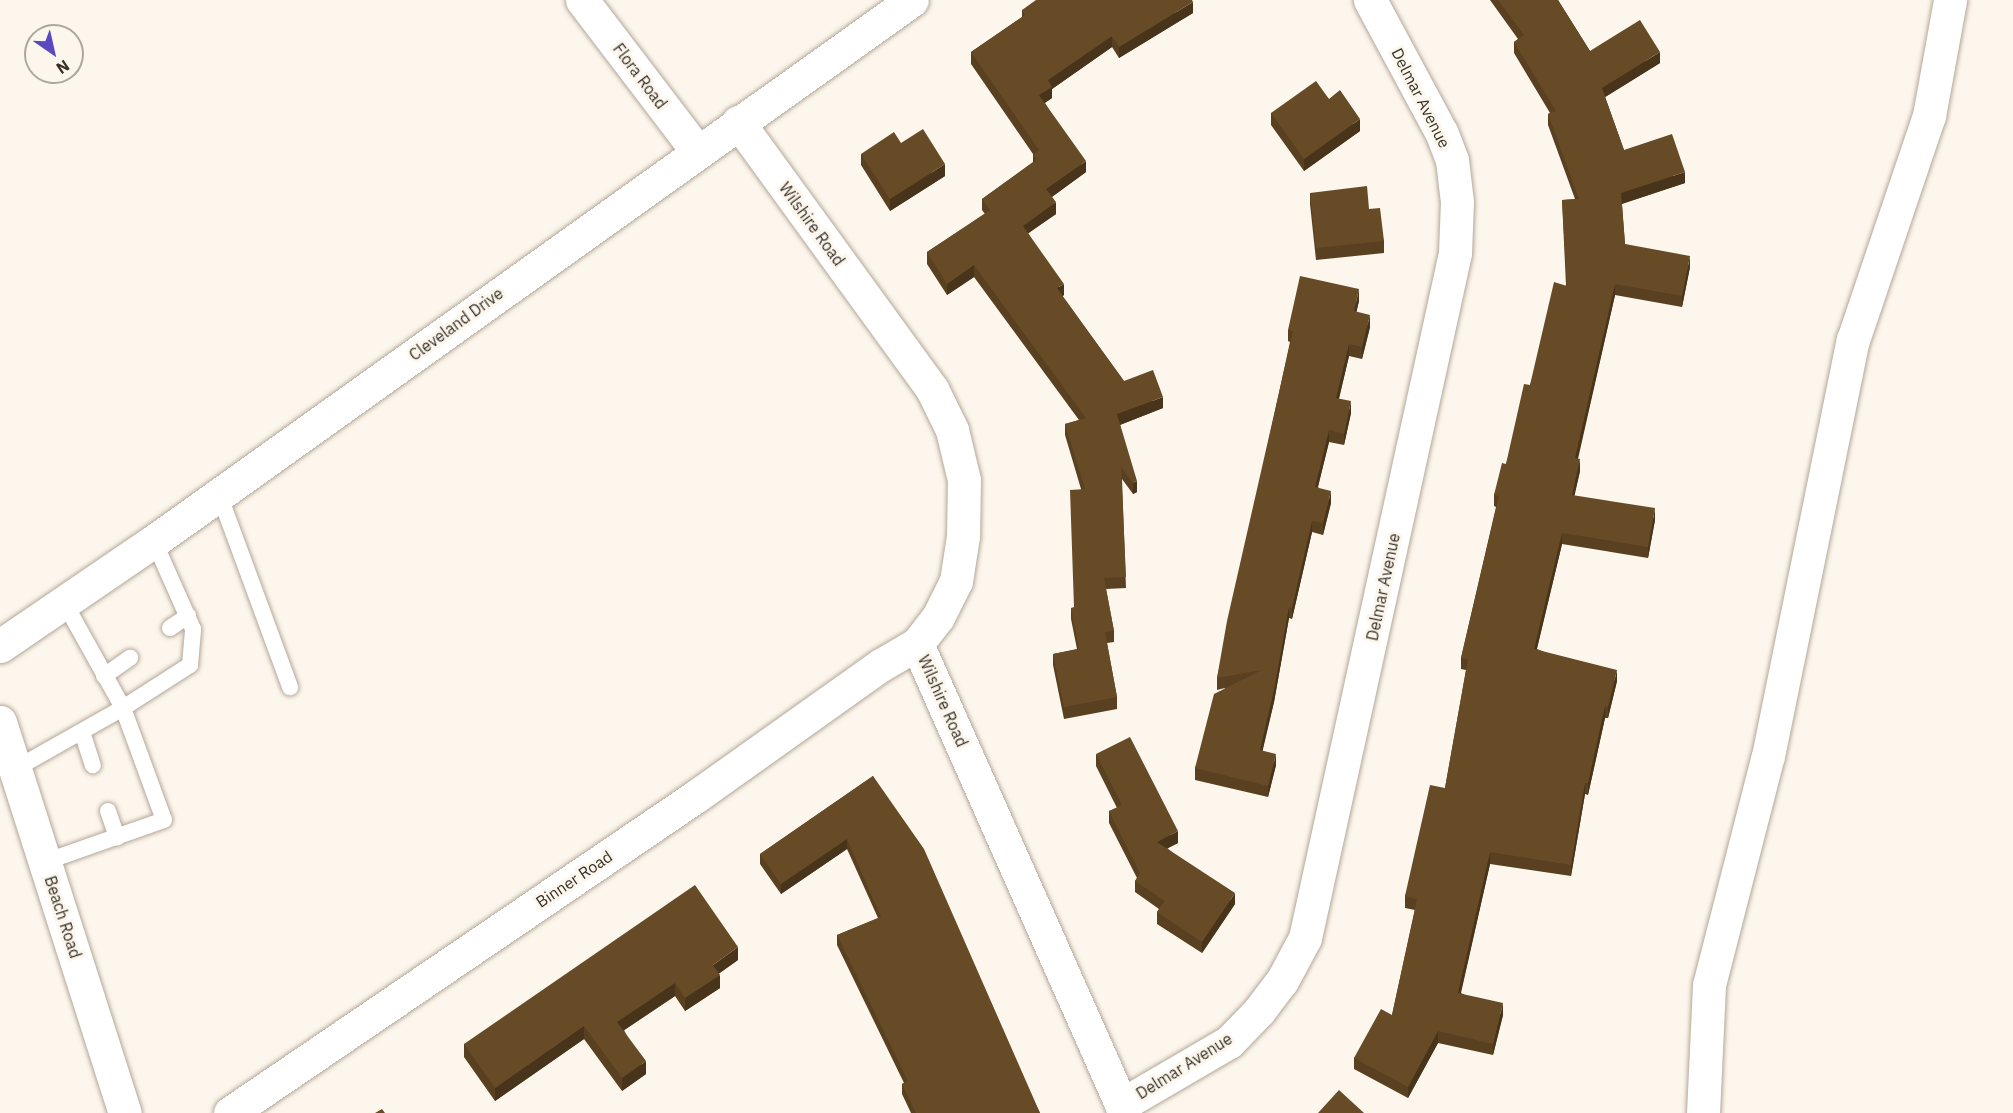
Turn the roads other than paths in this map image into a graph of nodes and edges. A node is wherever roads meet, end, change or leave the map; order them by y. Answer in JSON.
{"nodes":[{"id":1,"x":582,"y":0,"type":"edge"},
{"id":2,"x":912,"y":0,"type":"edge"},
{"id":3,"x":1371,"y":0,"type":"edge"},
{"id":4,"x":1950,"y":0,"type":"edge"},
{"id":5,"x":738,"y":122,"type":"junction"},
{"id":6,"x":697,"y":151,"type":"junction"},
{"id":7,"x":219,"y":494,"type":"junction"},
{"id":8,"x":154,"y":541,"type":"junction"},
{"id":9,"x":64,"y":602,"type":"junction"},
{"id":10,"x":188,"y":616,"type":"junction"},
{"id":11,"x":170,"y":628,"type":"dead end"},
{"id":12,"x":917,"y":644,"type":"junction"},
{"id":13,"x":0,"y":646,"type":"edge"},
{"id":14,"x":130,"y":658,"type":"dead end"},
{"id":15,"x":104,"y":676,"type":"junction"},
{"id":16,"x":290,"y":687,"type":"dead end"},
{"id":17,"x":123,"y":708,"type":"junction"},
{"id":18,"x":0,"y":722,"type":"edge"},
{"id":19,"x":82,"y":732,"type":"junction"},
{"id":20,"x":93,"y":765,"type":"dead end"},
{"id":21,"x":15,"y":769,"type":"junction"},
{"id":22,"x":108,"y":811,"type":"dead end"},
{"id":23,"x":117,"y":837,"type":"junction"},
{"id":24,"x":45,"y":862,"type":"junction"},
{"id":25,"x":1123,"y":1109,"type":"edge"},
{"id":26,"x":125,"y":1113,"type":"edge"},
{"id":27,"x":230,"y":1113,"type":"edge"},
{"id":28,"x":1702,"y":1113,"type":"edge"}],
"edges":[{"from":1,"to":6,"type":"main road","name":"Flora Road"},
{"from":2,"to":5,"type":"main road","name":"Cleveland Drive"},
{"from":3,"to":25,"type":"main road","name":"Delmar Avenue"},
{"from":4,"to":28,"type":"main road"},
{"from":5,"to":6,"type":"main road","name":"Cleveland Drive"},
{"from":5,"to":12,"type":"main road","name":"Wilshire Road"},
{"from":6,"to":7,"type":"main road","name":"Cleveland Drive"},
{"from":7,"to":8,"type":"main road","name":"Cleveland Drive"},
{"from":7,"to":16,"type":"lane"},
{"from":8,"to":9,"type":"main road","name":"Cleveland Drive"},
{"from":8,"to":10,"type":"lane"},
{"from":9,"to":13,"type":"main road","name":"Cleveland Drive"},
{"from":9,"to":15,"type":"lane"},
{"from":10,"to":11,"type":"lane"},
{"from":10,"to":17,"type":"lane"},
{"from":12,"to":25,"type":"main road","name":"Wilshire Road"},
{"from":12,"to":27,"type":"main road","name":"Binner Road"},
{"from":14,"to":15,"type":"lane"},
{"from":15,"to":17,"type":"lane"},
{"from":17,"to":19,"type":"lane"},
{"from":17,"to":23,"type":"lane"},
{"from":18,"to":21,"type":"main road","name":"Beach Road"},
{"from":19,"to":20,"type":"lane"},
{"from":19,"to":21,"type":"lane"},
{"from":21,"to":24,"type":"main road","name":"Beach Road"},
{"from":22,"to":23,"type":"lane"},
{"from":23,"to":24,"type":"lane"},
{"from":24,"to":26,"type":"main road","name":"Beach Road"}]}
